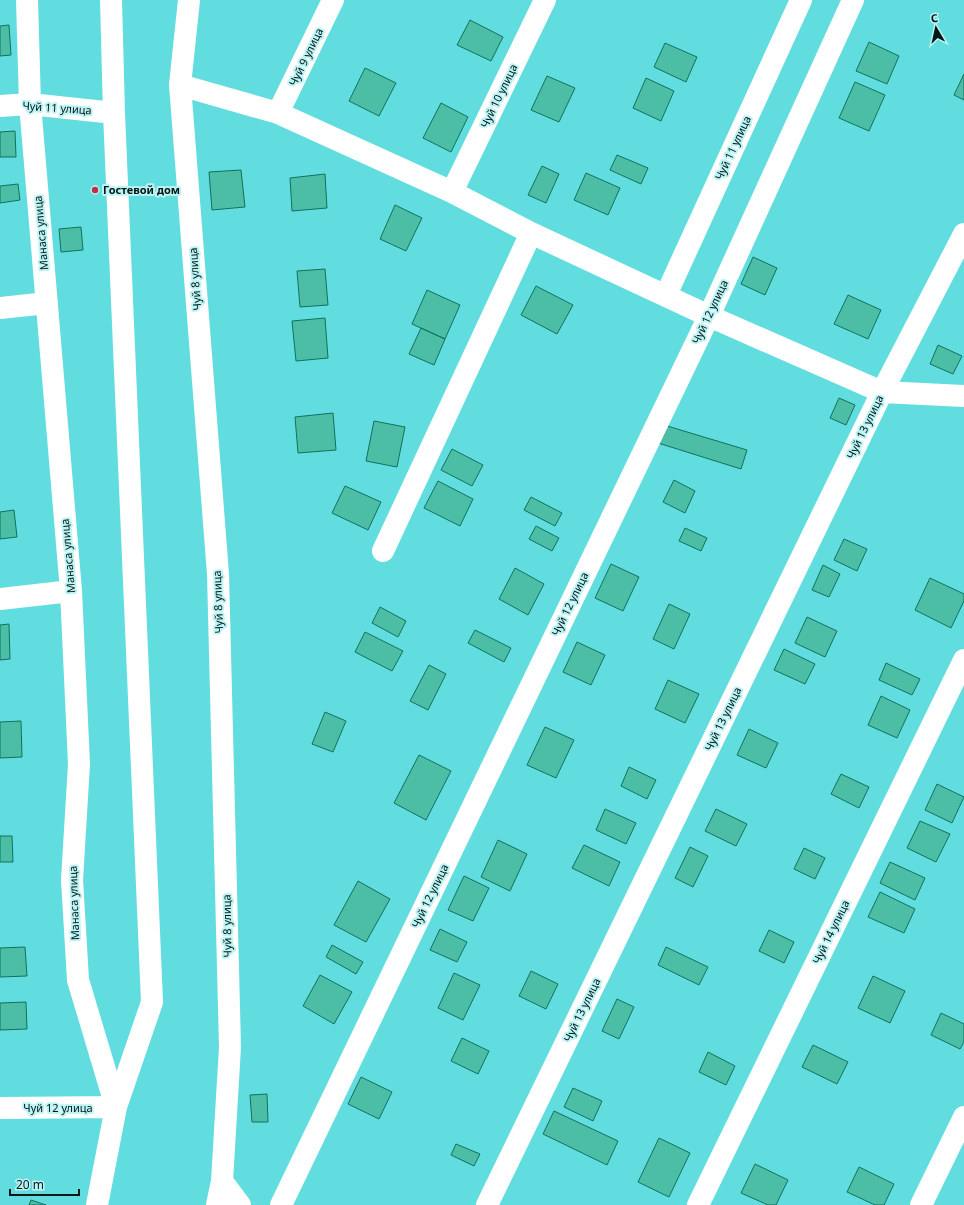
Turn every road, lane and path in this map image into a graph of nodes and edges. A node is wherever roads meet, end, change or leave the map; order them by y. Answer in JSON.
{"nodes":[{"id":1,"x":27,"y":0,"type":"edge"},
{"id":2,"x":111,"y":0,"type":"edge"},
{"id":3,"x":189,"y":0,"type":"edge"},
{"id":4,"x":333,"y":0,"type":"edge"},
{"id":5,"x":545,"y":0,"type":"edge"},
{"id":6,"x":801,"y":0,"type":"edge"},
{"id":7,"x":853,"y":0,"type":"edge"},
{"id":8,"x":180,"y":85,"type":"junction"},
{"id":9,"x":30,"y":104,"type":"junction"},
{"id":10,"x":0,"y":106,"type":"edge"},
{"id":11,"x":114,"y":113,"type":"junction"},
{"id":12,"x":278,"y":113,"type":"junction"},
{"id":13,"x":452,"y":192,"type":"junction"},
{"id":14,"x":531,"y":233,"type":"junction"},
{"id":15,"x":964,"y":234,"type":"edge"},
{"id":16,"x":666,"y":296,"type":"junction"},
{"id":17,"x":47,"y":303,"type":"junction"},
{"id":18,"x":0,"y":308,"type":"edge"},
{"id":19,"x":709,"y":316,"type":"junction"},
{"id":20,"x":882,"y":392,"type":"junction"},
{"id":21,"x":964,"y":396,"type":"edge"},
{"id":22,"x":383,"y":551,"type":"dead end"},
{"id":23,"x":71,"y":591,"type":"junction"},
{"id":24,"x":0,"y":599,"type":"edge"},
{"id":25,"x":964,"y":660,"type":"edge"},
{"id":26,"x":116,"y":1107,"type":"junction"},
{"id":27,"x":0,"y":1108,"type":"edge"},
{"id":28,"x":964,"y":1116,"type":"edge"},
{"id":29,"x":222,"y":1181,"type":"junction"},
{"id":30,"x":97,"y":1205,"type":"edge"},
{"id":31,"x":217,"y":1205,"type":"edge"},
{"id":32,"x":240,"y":1205,"type":"edge"},
{"id":33,"x":281,"y":1205,"type":"edge"},
{"id":34,"x":487,"y":1205,"type":"edge"},
{"id":35,"x":698,"y":1205,"type":"edge"},
{"id":36,"x":921,"y":1205,"type":"edge"}],
"edges":[{"from":1,"to":9,"type":"street","name":"Манаса улица"},
{"from":2,"to":11,"type":"street","name":"Манаса улица"},
{"from":3,"to":8,"type":"street","name":"Чуй 8 улица"},
{"from":4,"to":12,"type":"street","name":"Чуй 9 улица"},
{"from":5,"to":13,"type":"street","name":"Чуй 10 улица"},
{"from":6,"to":16,"type":"street","name":"Чуй 11 улица"},
{"from":7,"to":19,"type":"street","name":"Чуй 12 улица"},
{"from":8,"to":12,"type":"street"},
{"from":8,"to":29,"type":"street","name":"Чуй 8 улица"},
{"from":9,"to":10,"type":"street","name":"Чуй 11 улица"},
{"from":9,"to":11,"type":"street","name":"Чуй 11 улица"},
{"from":9,"to":17,"type":"street","name":"Манаса улица"},
{"from":11,"to":26,"type":"street","name":"Манаса улица"},
{"from":12,"to":13,"type":"street"},
{"from":13,"to":14,"type":"street"},
{"from":14,"to":16,"type":"street"},
{"from":14,"to":22,"type":"street"},
{"from":15,"to":20,"type":"street","name":"Чуй 13 улица"},
{"from":16,"to":19,"type":"street"},
{"from":17,"to":18,"type":"street"},
{"from":17,"to":23,"type":"street","name":"Манаса улица"},
{"from":19,"to":20,"type":"street"},
{"from":19,"to":33,"type":"street","name":"Чуй 12 улица"},
{"from":20,"to":21,"type":"street"},
{"from":20,"to":34,"type":"street","name":"Чуй 13 улица"},
{"from":23,"to":24,"type":"street"},
{"from":23,"to":26,"type":"street","name":"Манаса улица"},
{"from":25,"to":35,"type":"street","name":"Чуй 14 улица"},
{"from":26,"to":27,"type":"street","name":"Чуй 12 улица"},
{"from":26,"to":30,"type":"street","name":"Манаса улица"},
{"from":28,"to":36,"type":"street"},
{"from":29,"to":31,"type":"street","name":"Чуй 8 улица"},
{"from":29,"to":32,"type":"street"}]}
